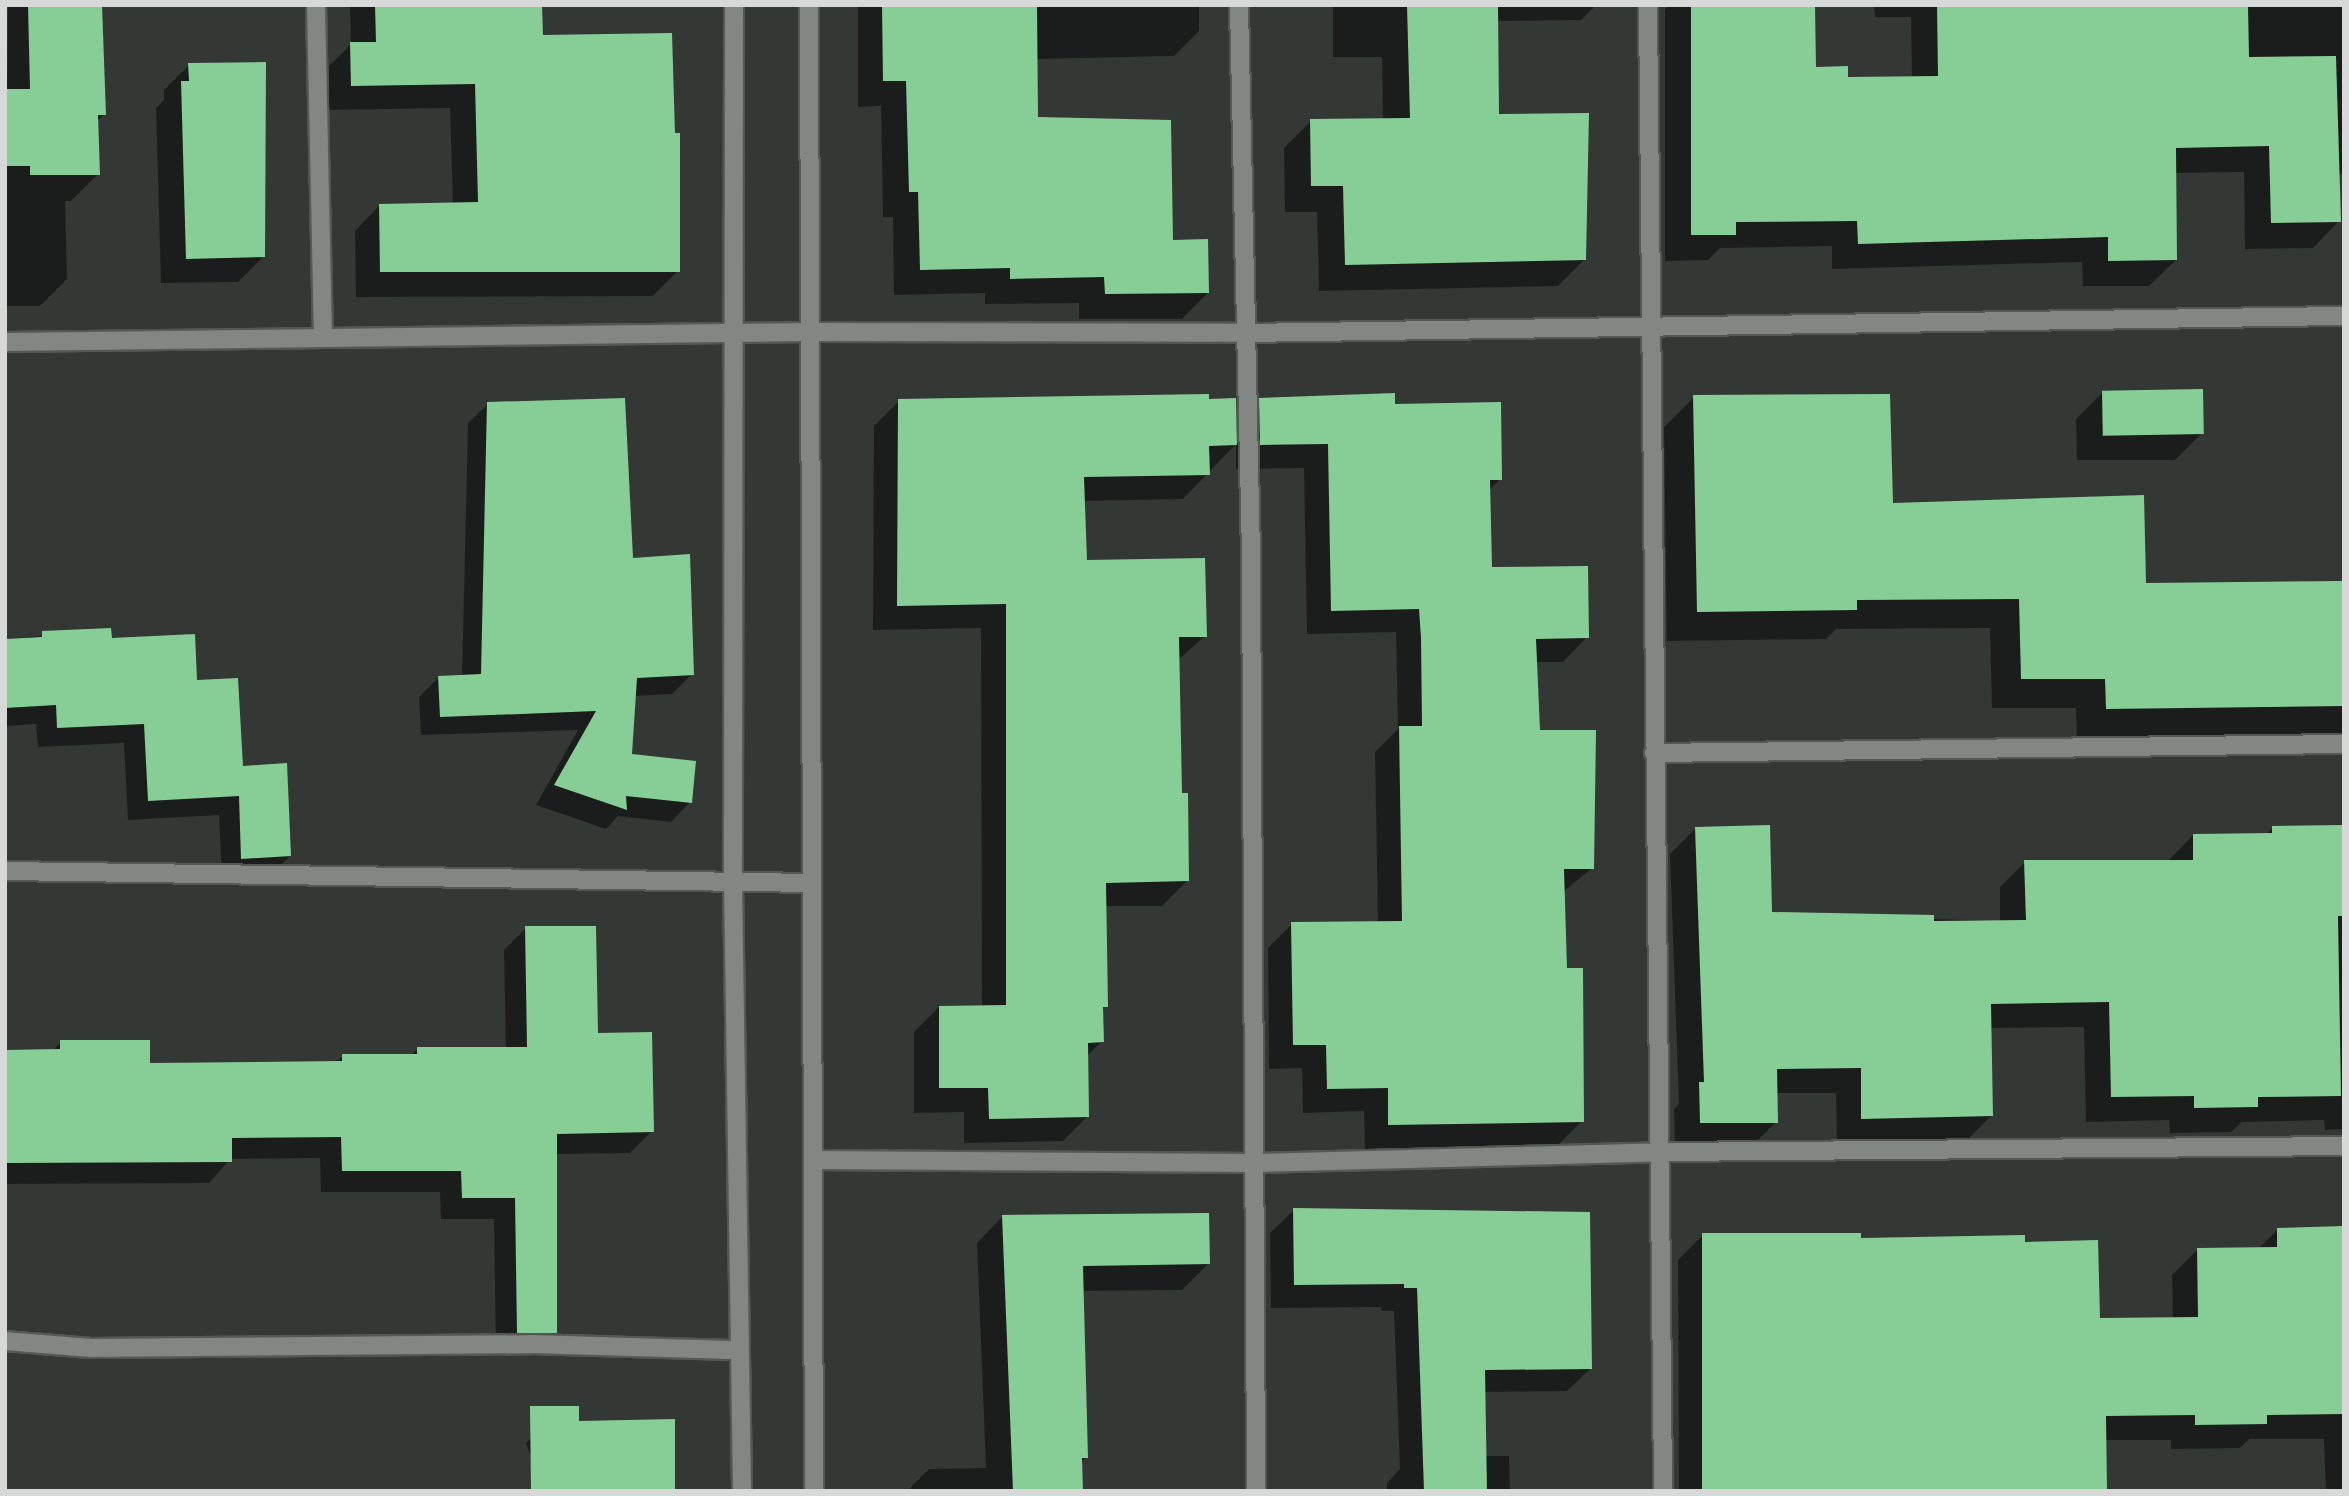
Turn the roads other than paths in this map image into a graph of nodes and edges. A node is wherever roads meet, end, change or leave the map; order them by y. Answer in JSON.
{"nodes":[{"id":1,"x":316,"y":5,"type":"edge"},
{"id":2,"x":734,"y":5,"type":"edge"},
{"id":3,"x":809,"y":5,"type":"edge"},
{"id":4,"x":1239,"y":5,"type":"edge"},
{"id":5,"x":1648,"y":5,"type":"edge"},
{"id":6,"x":2344,"y":316,"type":"edge"},
{"id":7,"x":1648,"y":324,"type":"junction"},
{"id":8,"x":809,"y":332,"type":"junction"},
{"id":9,"x":734,"y":333,"type":"junction"},
{"id":10,"x":1245,"y":333,"type":"junction"},
{"id":11,"x":323,"y":338,"type":"junction"},
{"id":12,"x":5,"y":342,"type":"edge"},
{"id":13,"x":2344,"y":744,"type":"edge"},
{"id":14,"x":1654,"y":754,"type":"junction"},
{"id":15,"x":5,"y":872,"type":"edge"},
{"id":16,"x":733,"y":882,"type":"junction"},
{"id":17,"x":812,"y":883,"type":"junction"},
{"id":18,"x":2344,"y":1146,"type":"edge"},
{"id":19,"x":1662,"y":1152,"type":"junction"},
{"id":20,"x":814,"y":1160,"type":"junction"},
{"id":21,"x":1255,"y":1163,"type":"junction"},
{"id":22,"x":5,"y":1341,"type":"edge"},
{"id":23,"x":739,"y":1350,"type":"junction"},
{"id":24,"x":743,"y":1491,"type":"edge"},
{"id":25,"x":814,"y":1491,"type":"edge"},
{"id":26,"x":1256,"y":1491,"type":"edge"},
{"id":27,"x":1663,"y":1491,"type":"edge"}],
"edges":[{"from":1,"to":11,"type":"street"},
{"from":2,"to":9,"type":"street"},
{"from":3,"to":8,"type":"street"},
{"from":4,"to":10,"type":"street"},
{"from":5,"to":7,"type":"street"},
{"from":6,"to":7,"type":"street"},
{"from":7,"to":10,"type":"street"},
{"from":7,"to":14,"type":"street"},
{"from":8,"to":9,"type":"street"},
{"from":8,"to":10,"type":"street"},
{"from":8,"to":17,"type":"street"},
{"from":9,"to":11,"type":"street"},
{"from":9,"to":16,"type":"street"},
{"from":10,"to":21,"type":"street"},
{"from":11,"to":12,"type":"street"},
{"from":13,"to":14,"type":"street"},
{"from":14,"to":19,"type":"street"},
{"from":15,"to":16,"type":"street"},
{"from":16,"to":17,"type":"street"},
{"from":16,"to":23,"type":"street"},
{"from":17,"to":20,"type":"street"},
{"from":18,"to":19,"type":"street"},
{"from":19,"to":21,"type":"street"},
{"from":19,"to":27,"type":"street"},
{"from":20,"to":21,"type":"street"},
{"from":20,"to":25,"type":"street"},
{"from":21,"to":26,"type":"street"},
{"from":22,"to":23,"type":"street"},
{"from":23,"to":24,"type":"street"}]}
